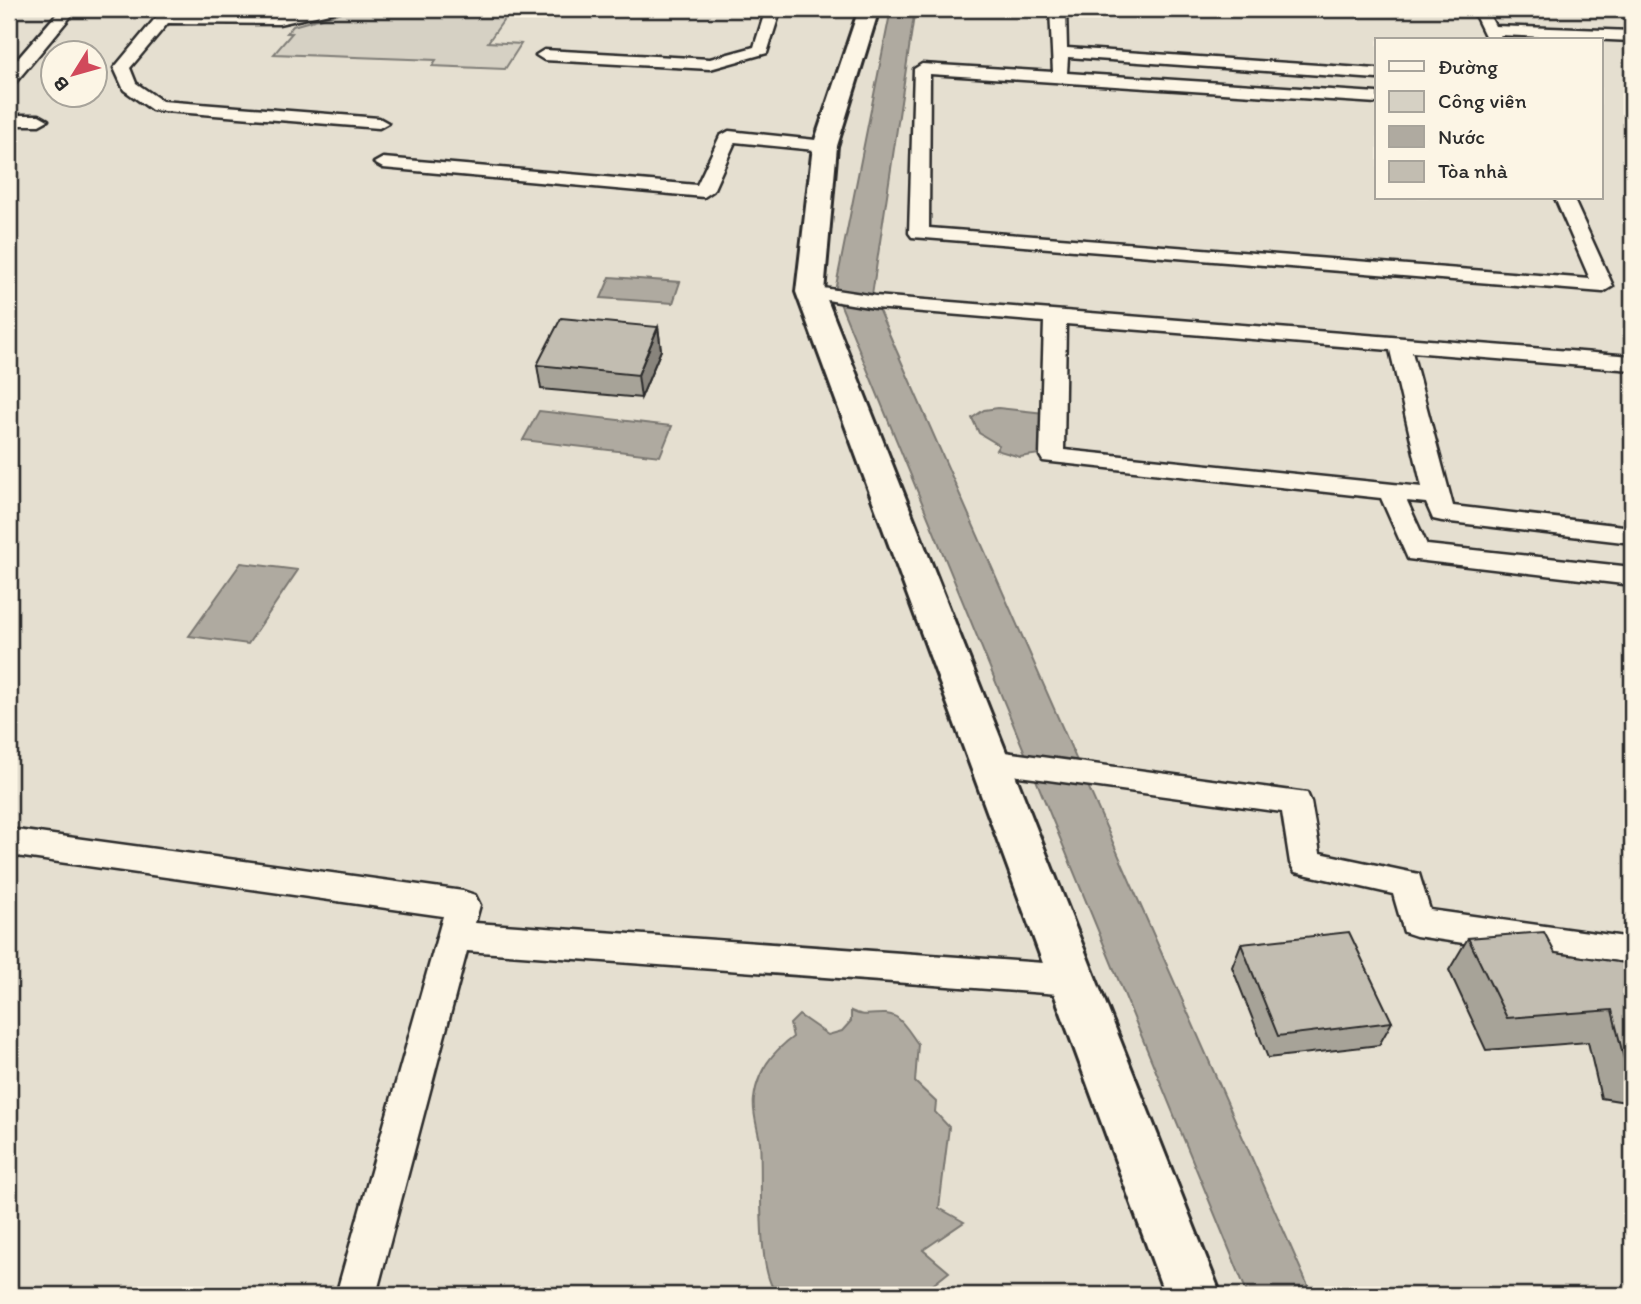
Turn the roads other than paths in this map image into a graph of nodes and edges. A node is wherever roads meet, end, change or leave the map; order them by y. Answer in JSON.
{"nodes":[{"id":1,"x":69,"y":9,"type":"edge"},
{"id":2,"x":329,"y":9,"type":"edge"},
{"id":3,"x":773,"y":9,"type":"edge"},
{"id":4,"x":869,"y":9,"type":"edge"},
{"id":5,"x":1058,"y":9,"type":"edge"},
{"id":6,"x":1479,"y":9,"type":"edge"},
{"id":7,"x":167,"y":14,"type":"edge"},
{"id":8,"x":1492,"y":35,"type":"edge"},
{"id":9,"x":1632,"y":36,"type":"edge"},
{"id":10,"x":1060,"y":52,"type":"junction"},
{"id":11,"x":544,"y":55,"type":"dead end"},
{"id":12,"x":1375,"y":74,"type":"edge"},
{"id":13,"x":1061,"y":77,"type":"junction"},
{"id":14,"x":9,"y":79,"type":"edge"},
{"id":15,"x":1375,"y":98,"type":"edge"},
{"id":16,"x":9,"y":120,"type":"edge"},
{"id":17,"x":39,"y":120,"type":"dead end"},
{"id":18,"x":379,"y":123,"type":"dead end"},
{"id":19,"x":825,"y":146,"type":"junction"},
{"id":20,"x":383,"y":163,"type":"dead end"},
{"id":21,"x":1565,"y":200,"type":"edge"},
{"id":22,"x":824,"y":294,"type":"junction"},
{"id":23,"x":1055,"y":315,"type":"junction"},
{"id":24,"x":1399,"y":342,"type":"junction"},
{"id":25,"x":1632,"y":363,"type":"edge"},
{"id":26,"x":1391,"y":492,"type":"junction"},
{"id":27,"x":1437,"y":496,"type":"junction"},
{"id":28,"x":1632,"y":535,"type":"edge"},
{"id":29,"x":1632,"y":576,"type":"edge"},
{"id":30,"x":990,"y":761,"type":"junction"},
{"id":31,"x":9,"y":842,"type":"edge"},
{"id":32,"x":455,"y":936,"type":"junction"},
{"id":33,"x":1632,"y":953,"type":"edge"},
{"id":34,"x":1072,"y":980,"type":"junction"},
{"id":35,"x":356,"y":1295,"type":"edge"},
{"id":36,"x":1193,"y":1295,"type":"edge"}],
"edges":[{"from":1,"to":14,"type":"lane"},
{"from":2,"to":7,"type":"lane"},
{"from":3,"to":11,"type":"lane"},
{"from":4,"to":19,"type":"street"},
{"from":5,"to":10,"type":"lane"},
{"from":6,"to":8,"type":"lane"},
{"from":7,"to":18,"type":"lane"},
{"from":8,"to":9,"type":"lane"},
{"from":10,"to":12,"type":"lane"},
{"from":10,"to":13,"type":"lane"},
{"from":13,"to":15,"type":"lane"},
{"from":13,"to":21,"type":"lane"},
{"from":16,"to":17,"type":"lane"},
{"from":19,"to":20,"type":"lane"},
{"from":19,"to":22,"type":"street"},
{"from":22,"to":23,"type":"lane"},
{"from":22,"to":30,"type":"street"},
{"from":23,"to":24,"type":"lane"},
{"from":23,"to":26,"type":"lane"},
{"from":24,"to":25,"type":"lane"},
{"from":24,"to":27,"type":"lane"},
{"from":26,"to":27,"type":"lane"},
{"from":26,"to":29,"type":"lane"},
{"from":27,"to":28,"type":"lane"},
{"from":30,"to":33,"type":"lane"},
{"from":30,"to":34,"type":"street"},
{"from":31,"to":32,"type":"lane"},
{"from":32,"to":34,"type":"lane"},
{"from":32,"to":35,"type":"lane"},
{"from":34,"to":36,"type":"street"}]}
